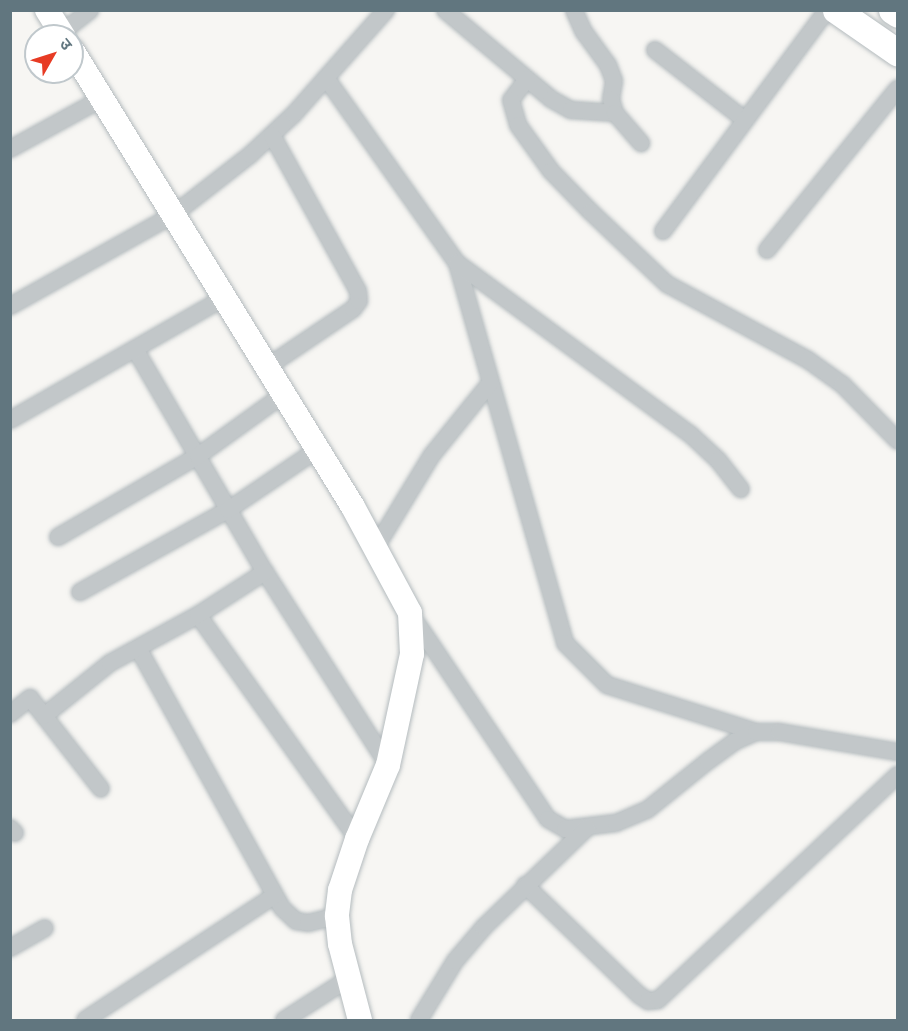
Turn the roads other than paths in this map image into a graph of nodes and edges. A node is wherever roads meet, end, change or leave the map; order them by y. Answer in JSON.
{"nodes":[{"id":1,"x":47,"y":10,"type":"edge"},
{"id":2,"x":90,"y":10,"type":"edge"},
{"id":3,"x":386,"y":10,"type":"edge"},
{"id":4,"x":445,"y":10,"type":"edge"},
{"id":5,"x":574,"y":10,"type":"edge"},
{"id":6,"x":827,"y":10,"type":"edge"},
{"id":7,"x":836,"y":10,"type":"edge"},
{"id":8,"x":892,"y":10,"type":"edge"},
{"id":9,"x":897,"y":14,"type":"edge"},
{"id":10,"x":56,"y":24,"type":"edge"},
{"id":11,"x":79,"y":24,"type":"edge"},
{"id":12,"x":655,"y":51,"type":"dead end"},
{"id":13,"x":897,"y":53,"type":"edge"},
{"id":14,"x":84,"y":70,"type":"edge"},
{"id":15,"x":326,"y":78,"type":"junction"},
{"id":16,"x":527,"y":79,"type":"junction"},
{"id":17,"x":897,"y":88,"type":"edge"},
{"id":18,"x":101,"y":99,"type":"junction"},
{"id":19,"x":615,"y":113,"type":"junction"},
{"id":20,"x":745,"y":120,"type":"junction"},
{"id":21,"x":272,"y":135,"type":"junction"},
{"id":22,"x":641,"y":143,"type":"dead end"},
{"id":23,"x":10,"y":149,"type":"edge"},
{"id":24,"x":173,"y":215,"type":"junction"},
{"id":25,"x":663,"y":231,"type":"dead end"},
{"id":26,"x":767,"y":250,"type":"dead end"},
{"id":27,"x":457,"y":263,"type":"junction"},
{"id":28,"x":224,"y":298,"type":"junction"},
{"id":29,"x":10,"y":306,"type":"edge"},
{"id":30,"x":135,"y":348,"type":"junction"},
{"id":31,"x":267,"y":367,"type":"junction"},
{"id":32,"x":490,"y":383,"type":"junction"},
{"id":33,"x":284,"y":394,"type":"junction"},
{"id":34,"x":10,"y":420,"type":"edge"},
{"id":35,"x":897,"y":441,"type":"edge"},
{"id":36,"x":318,"y":449,"type":"junction"},
{"id":37,"x":198,"y":456,"type":"junction"},
{"id":38,"x":741,"y":489,"type":"dead end"},
{"id":39,"x":228,"y":510,"type":"junction"},
{"id":40,"x":58,"y":537,"type":"dead end"},
{"id":41,"x":376,"y":547,"type":"junction"},
{"id":42,"x":265,"y":573,"type":"junction"},
{"id":43,"x":80,"y":592,"type":"dead end"},
{"id":44,"x":410,"y":613,"type":"junction"},
{"id":45,"x":198,"y":615,"type":"junction"},
{"id":46,"x":138,"y":648,"type":"junction"},
{"id":47,"x":10,"y":714,"type":"edge"},
{"id":48,"x":44,"y":716,"type":"junction"},
{"id":49,"x":756,"y":732,"type":"junction"},
{"id":50,"x":897,"y":752,"type":"edge"},
{"id":51,"x":388,"y":765,"type":"junction"},
{"id":52,"x":897,"y":775,"type":"edge"},
{"id":53,"x":101,"y":789,"type":"dead end"},
{"id":54,"x":587,"y":828,"type":"junction"},
{"id":55,"x":357,"y":839,"type":"junction"},
{"id":56,"x":525,"y":885,"type":"junction"},
{"id":57,"x":275,"y":895,"type":"junction"},
{"id":58,"x":337,"y":916,"type":"junction"},
{"id":59,"x":45,"y":927,"type":"dead end"},
{"id":60,"x":10,"y":948,"type":"edge"},
{"id":61,"x":348,"y":978,"type":"junction"},
{"id":62,"x":85,"y":1020,"type":"edge"},
{"id":63,"x":284,"y":1020,"type":"edge"},
{"id":64,"x":360,"y":1020,"type":"edge"},
{"id":65,"x":419,"y":1020,"type":"edge"}],
"edges":[{"from":1,"to":10,"type":"main road"},
{"from":2,"to":11,"type":"street"},
{"from":3,"to":15,"type":"street"},
{"from":4,"to":16,"type":"street"},
{"from":5,"to":19,"type":"street"},
{"from":6,"to":20,"type":"street"},
{"from":7,"to":13,"type":"main road"},
{"from":8,"to":9,"type":"main road"},
{"from":12,"to":20,"type":"street"},
{"from":14,"to":18,"type":"main road"},
{"from":15,"to":21,"type":"street"},
{"from":15,"to":27,"type":"street"},
{"from":16,"to":19,"type":"street"},
{"from":16,"to":35,"type":"street"},
{"from":17,"to":26,"type":"street"},
{"from":18,"to":23,"type":"street"},
{"from":18,"to":24,"type":"main road"},
{"from":19,"to":22,"type":"street"},
{"from":20,"to":25,"type":"street"},
{"from":21,"to":24,"type":"street"},
{"from":21,"to":31,"type":"street"},
{"from":24,"to":28,"type":"main road"},
{"from":24,"to":29,"type":"street"},
{"from":27,"to":32,"type":"street"},
{"from":27,"to":38,"type":"street"},
{"from":28,"to":30,"type":"street"},
{"from":28,"to":31,"type":"main road"},
{"from":30,"to":34,"type":"street"},
{"from":30,"to":37,"type":"street"},
{"from":31,"to":33,"type":"main road"},
{"from":32,"to":41,"type":"street"},
{"from":32,"to":49,"type":"street"},
{"from":33,"to":36,"type":"main road"},
{"from":33,"to":37,"type":"street"},
{"from":36,"to":39,"type":"street"},
{"from":36,"to":41,"type":"main road"},
{"from":37,"to":39,"type":"street"},
{"from":37,"to":40,"type":"street"},
{"from":39,"to":42,"type":"street"},
{"from":39,"to":43,"type":"street"},
{"from":41,"to":44,"type":"main road"},
{"from":42,"to":45,"type":"street"},
{"from":42,"to":51,"type":"street"},
{"from":44,"to":51,"type":"main road"},
{"from":44,"to":54,"type":"street"},
{"from":45,"to":46,"type":"street"},
{"from":45,"to":55,"type":"street"},
{"from":46,"to":48,"type":"street"},
{"from":46,"to":57,"type":"street"},
{"from":47,"to":48,"type":"street"},
{"from":48,"to":53,"type":"street"},
{"from":49,"to":50,"type":"street"},
{"from":49,"to":54,"type":"street"},
{"from":51,"to":55,"type":"main road"},
{"from":52,"to":56,"type":"street"},
{"from":54,"to":56,"type":"street"},
{"from":55,"to":58,"type":"main road"},
{"from":56,"to":65,"type":"street"},
{"from":57,"to":58,"type":"street"},
{"from":57,"to":62,"type":"street"},
{"from":58,"to":61,"type":"main road"},
{"from":59,"to":60,"type":"street"},
{"from":61,"to":63,"type":"street"},
{"from":61,"to":64,"type":"main road"}]}
